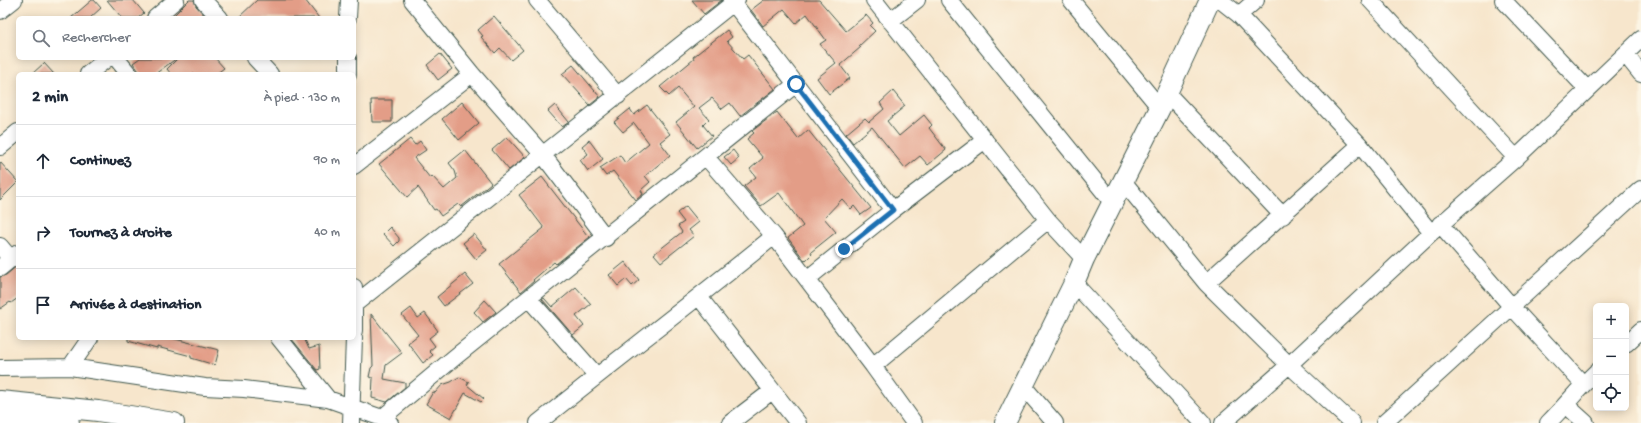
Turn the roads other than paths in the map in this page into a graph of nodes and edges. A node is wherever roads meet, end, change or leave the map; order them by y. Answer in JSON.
{"nodes":[{"id":1,"x":14,"y":0,"type":"edge"},
{"id":2,"x":176,"y":0,"type":"edge"},
{"id":3,"x":203,"y":0,"type":"edge"},
{"id":4,"x":412,"y":0,"type":"edge"},
{"id":5,"x":536,"y":0,"type":"edge"},
{"id":6,"x":874,"y":0,"type":"edge"},
{"id":7,"x":918,"y":0,"type":"edge"},
{"id":8,"x":949,"y":0,"type":"edge"},
{"id":9,"x":1072,"y":0,"type":"edge"},
{"id":10,"x":1210,"y":0,"type":"edge"},
{"id":11,"x":1220,"y":0,"type":"edge"},
{"id":12,"x":1256,"y":0,"type":"edge"},
{"id":13,"x":1370,"y":0,"type":"edge"},
{"id":14,"x":734,"y":1,"type":"edge"},
{"id":15,"x":1505,"y":1,"type":"edge"},
{"id":16,"x":0,"y":11,"type":"edge"},
{"id":17,"x":1239,"y":15,"type":"junction"},
{"id":18,"x":156,"y":16,"type":"edge"},
{"id":19,"x":218,"y":16,"type":"edge"},
{"id":20,"x":890,"y":20,"type":"junction"},
{"id":21,"x":1641,"y":39,"type":"edge"},
{"id":22,"x":1625,"y":54,"type":"junction"},
{"id":23,"x":106,"y":60,"type":"edge"},
{"id":24,"x":118,"y":60,"type":"edge"},
{"id":25,"x":258,"y":60,"type":"edge"},
{"id":26,"x":348,"y":60,"type":"edge"},
{"id":27,"x":90,"y":72,"type":"edge"},
{"id":28,"x":127,"y":72,"type":"edge"},
{"id":29,"x":268,"y":72,"type":"edge"},
{"id":30,"x":348,"y":72,"type":"edge"},
{"id":31,"x":472,"y":74,"type":"junction"},
{"id":32,"x":1641,"y":74,"type":"edge"},
{"id":33,"x":796,"y":84,"type":"junction"},
{"id":34,"x":1587,"y":89,"type":"junction"},
{"id":35,"x":618,"y":96,"type":"junction"},
{"id":36,"x":1164,"y":100,"type":"junction"},
{"id":37,"x":16,"y":134,"type":"edge"},
{"id":38,"x":985,"y":140,"type":"junction"},
{"id":39,"x":1360,"y":145,"type":"junction"},
{"id":40,"x":0,"y":147,"type":"edge"},
{"id":41,"x":543,"y":155,"type":"junction"},
{"id":42,"x":706,"y":157,"type":"junction"},
{"id":43,"x":1516,"y":158,"type":"junction"},
{"id":44,"x":356,"y":164,"type":"edge"},
{"id":45,"x":1123,"y":182,"type":"junction"},
{"id":46,"x":1641,"y":189,"type":"edge"},
{"id":47,"x":1112,"y":202,"type":"junction"},
{"id":48,"x":893,"y":210,"type":"junction"},
{"id":49,"x":1283,"y":216,"type":"junction"},
{"id":50,"x":1048,"y":220,"type":"junction"},
{"id":51,"x":1435,"y":228,"type":"junction"},
{"id":52,"x":774,"y":236,"type":"junction"},
{"id":53,"x":606,"y":238,"type":"junction"},
{"id":54,"x":0,"y":246,"type":"edge"},
{"id":55,"x":1084,"y":259,"type":"junction"},
{"id":56,"x":10,"y":260,"type":"edge"},
{"id":57,"x":807,"y":279,"type":"junction"},
{"id":58,"x":1074,"y":283,"type":"junction"},
{"id":59,"x":1206,"y":283,"type":"junction"},
{"id":60,"x":699,"y":297,"type":"junction"},
{"id":61,"x":529,"y":299,"type":"junction"},
{"id":62,"x":356,"y":303,"type":"edge"},
{"id":63,"x":1512,"y":306,"type":"junction"},
{"id":64,"x":1641,"y":330,"type":"edge"},
{"id":65,"x":89,"y":340,"type":"edge"},
{"id":66,"x":281,"y":340,"type":"edge"},
{"id":67,"x":354,"y":340,"type":"edge"},
{"id":68,"x":1629,"y":341,"type":"edge"},
{"id":69,"x":1289,"y":365,"type":"junction"},
{"id":70,"x":873,"y":366,"type":"junction"},
{"id":71,"x":70,"y":367,"type":"junction"},
{"id":72,"x":0,"y":368,"type":"edge"},
{"id":73,"x":596,"y":375,"type":"junction"},
{"id":74,"x":1593,"y":375,"type":"edge"},
{"id":75,"x":1583,"y":384,"type":"junction"},
{"id":76,"x":1023,"y":386,"type":"junction"},
{"id":77,"x":772,"y":391,"type":"junction"},
{"id":78,"x":328,"y":399,"type":"junction"},
{"id":79,"x":0,"y":401,"type":"edge"},
{"id":80,"x":1566,"y":405,"type":"junction"},
{"id":81,"x":352,"y":407,"type":"junction"},
{"id":82,"x":0,"y":416,"type":"edge"},
{"id":83,"x":386,"y":420,"type":"edge"},
{"id":84,"x":59,"y":422,"type":"edge"},
{"id":85,"x":174,"y":423,"type":"edge"},
{"id":86,"x":351,"y":423,"type":"edge"},
{"id":87,"x":538,"y":423,"type":"edge"},
{"id":88,"x":730,"y":423,"type":"edge"},
{"id":89,"x":798,"y":423,"type":"edge"},
{"id":90,"x":914,"y":423,"type":"edge"},
{"id":91,"x":1005,"y":423,"type":"edge"},
{"id":92,"x":1055,"y":423,"type":"edge"},
{"id":93,"x":1203,"y":423,"type":"edge"},
{"id":94,"x":1223,"y":423,"type":"edge"},
{"id":95,"x":1352,"y":423,"type":"edge"},
{"id":96,"x":1384,"y":423,"type":"edge"},
{"id":97,"x":1548,"y":423,"type":"edge"},
{"id":98,"x":1586,"y":423,"type":"edge"}],
"edges":[{"from":1,"to":16,"type":"street"},
{"from":2,"to":18,"type":"street"},
{"from":3,"to":19,"type":"street"},
{"from":4,"to":31,"type":"street"},
{"from":5,"to":35,"type":"street"},
{"from":6,"to":20,"type":"street"},
{"from":7,"to":20,"type":"street"},
{"from":8,"to":47,"type":"street"},
{"from":9,"to":36,"type":"street"},
{"from":10,"to":36,"type":"main road"},
{"from":11,"to":17,"type":"street"},
{"from":12,"to":17,"type":"street"},
{"from":13,"to":43,"type":"street"},
{"from":14,"to":33,"type":"street"},
{"from":14,"to":35,"type":"street"},
{"from":15,"to":34,"type":"street"},
{"from":17,"to":39,"type":"street"},
{"from":20,"to":38,"type":"street"},
{"from":21,"to":22,"type":"street"},
{"from":22,"to":32,"type":"street"},
{"from":22,"to":34,"type":"street"},
{"from":23,"to":27,"type":"street"},
{"from":24,"to":28,"type":"street"},
{"from":25,"to":29,"type":"street"},
{"from":26,"to":30,"type":"street"},
{"from":31,"to":41,"type":"street"},
{"from":31,"to":44,"type":"street"},
{"from":33,"to":42,"type":"street"},
{"from":33,"to":48,"type":"street"},
{"from":34,"to":43,"type":"street"},
{"from":35,"to":41,"type":"street"},
{"from":36,"to":45,"type":"main road"},
{"from":36,"to":49,"type":"street"},
{"from":37,"to":40,"type":"street"},
{"from":38,"to":48,"type":"street"},
{"from":38,"to":50,"type":"street"},
{"from":39,"to":49,"type":"street"},
{"from":39,"to":51,"type":"street"},
{"from":41,"to":53,"type":"street"},
{"from":41,"to":62,"type":"street"},
{"from":42,"to":52,"type":"street"},
{"from":42,"to":53,"type":"street"},
{"from":43,"to":51,"type":"street"},
{"from":45,"to":47,"type":"main road"},
{"from":45,"to":59,"type":"street"},
{"from":46,"to":63,"type":"street"},
{"from":47,"to":55,"type":"main road"},
{"from":48,"to":57,"type":"street"},
{"from":49,"to":59,"type":"street"},
{"from":50,"to":55,"type":"street"},
{"from":50,"to":70,"type":"street"},
{"from":51,"to":63,"type":"street"},
{"from":51,"to":69,"type":"street"},
{"from":52,"to":57,"type":"street"},
{"from":52,"to":60,"type":"street"},
{"from":53,"to":61,"type":"street"},
{"from":54,"to":56,"type":"street"},
{"from":55,"to":58,"type":"main road"},
{"from":57,"to":70,"type":"street"},
{"from":58,"to":76,"type":"main road"},
{"from":58,"to":93,"type":"street"},
{"from":59,"to":69,"type":"street"},
{"from":60,"to":73,"type":"street"},
{"from":60,"to":77,"type":"street"},
{"from":61,"to":73,"type":"street"},
{"from":61,"to":83,"type":"street"},
{"from":63,"to":75,"type":"street"},
{"from":63,"to":96,"type":"street"},
{"from":64,"to":68,"type":"street"},
{"from":65,"to":71,"type":"street"},
{"from":66,"to":78,"type":"street"},
{"from":67,"to":81,"type":"street"},
{"from":69,"to":94,"type":"street"},
{"from":69,"to":95,"type":"street"},
{"from":70,"to":90,"type":"street"},
{"from":71,"to":72,"type":"street"},
{"from":71,"to":78,"type":"street"},
{"from":73,"to":87,"type":"street"},
{"from":74,"to":75,"type":"street"},
{"from":75,"to":80,"type":"street"},
{"from":76,"to":91,"type":"main road"},
{"from":76,"to":92,"type":"street"},
{"from":77,"to":88,"type":"street"},
{"from":77,"to":89,"type":"street"},
{"from":78,"to":81,"type":"street"},
{"from":79,"to":85,"type":"main road"},
{"from":80,"to":97,"type":"street"},
{"from":80,"to":98,"type":"street"},
{"from":81,"to":83,"type":"street"},
{"from":81,"to":86,"type":"street"},
{"from":82,"to":84,"type":"main road"}]}
